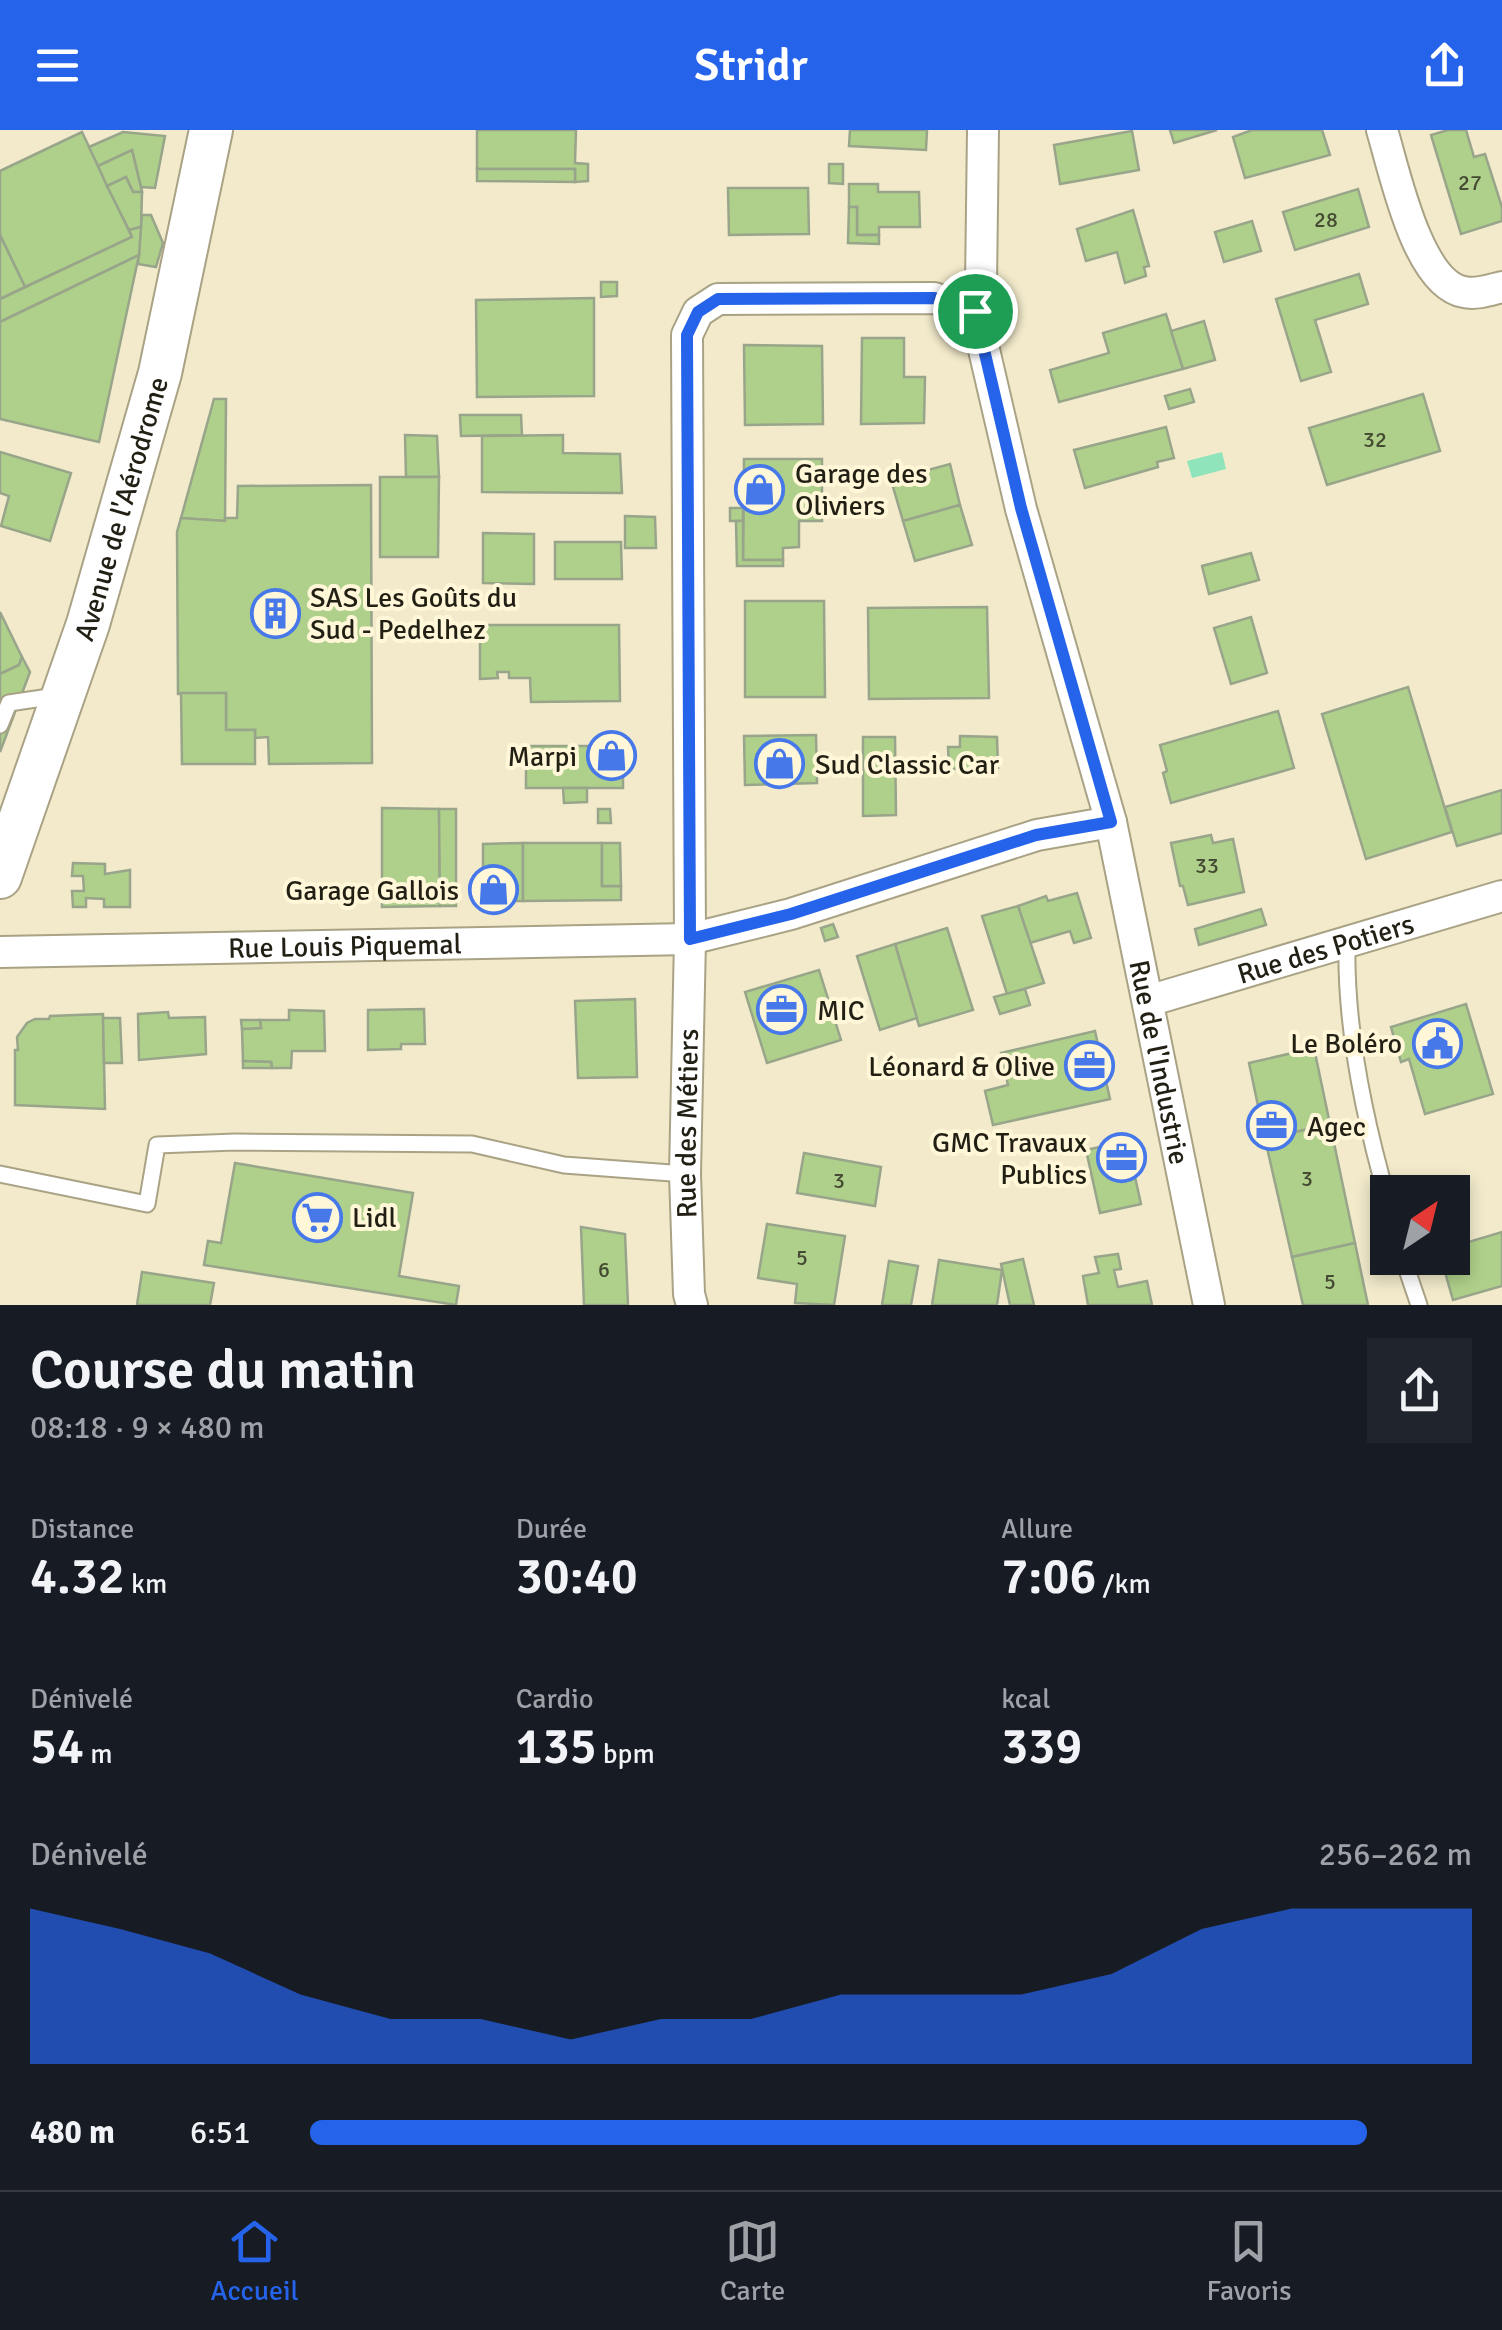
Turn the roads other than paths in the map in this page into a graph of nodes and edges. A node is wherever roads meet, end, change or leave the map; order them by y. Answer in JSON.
{"nodes":[{"id":1,"x":211,"y":130,"type":"edge"},
{"id":2,"x":983,"y":130,"type":"edge"},
{"id":3,"x":1382,"y":130,"type":"edge"},
{"id":4,"x":1502,"y":286,"type":"edge"},
{"id":5,"x":975,"y":311,"type":"junction"},
{"id":6,"x":64,"y":694,"type":"junction"},
{"id":7,"x":0,"y":725,"type":"edge"},
{"id":8,"x":1111,"y":822,"type":"junction"},
{"id":9,"x":0,"y":877,"type":"edge"},
{"id":10,"x":1502,"y":896,"type":"edge"},
{"id":11,"x":690,"y":939,"type":"junction"},
{"id":12,"x":1348,"y":942,"type":"junction"},
{"id":13,"x":0,"y":952,"type":"edge"},
{"id":14,"x":1148,"y":1001,"type":"junction"},
{"id":15,"x":0,"y":1174,"type":"edge"},
{"id":16,"x":685,"y":1174,"type":"junction"},
{"id":17,"x":1382,"y":1175,"type":"edge"},
{"id":18,"x":1409,"y":1275,"type":"edge"},
{"id":19,"x":692,"y":1305,"type":"edge"},
{"id":20,"x":1209,"y":1305,"type":"edge"},
{"id":21,"x":1419,"y":1305,"type":"edge"}],
"edges":[{"from":1,"to":6,"type":"main road","name":"Avenue de l'Aérodrome"},
{"from":2,"to":5,"type":"street"},
{"from":3,"to":4,"type":"street"},
{"from":5,"to":8,"type":"street"},
{"from":5,"to":11,"type":"street"},
{"from":6,"to":7,"type":"lane"},
{"from":6,"to":9,"type":"main road","name":"Avenue de l'Aérodrome"},
{"from":8,"to":11,"type":"street","name":"Rue Louis Piquemal"},
{"from":8,"to":14,"type":"street","name":"Rue de l'Industrie"},
{"from":10,"to":12,"type":"street","name":"Rue des Potiers"},
{"from":11,"to":13,"type":"street","name":"Rue Louis Piquemal"},
{"from":11,"to":16,"type":"street","name":"Rue des Métiers"},
{"from":12,"to":14,"type":"street","name":"Rue des Potiers"},
{"from":12,"to":17,"type":"lane"},
{"from":14,"to":20,"type":"street","name":"Rue de l'Industrie"},
{"from":15,"to":16,"type":"lane"},
{"from":16,"to":19,"type":"street","name":"Rue des Métiers"},
{"from":18,"to":21,"type":"lane"}]}
